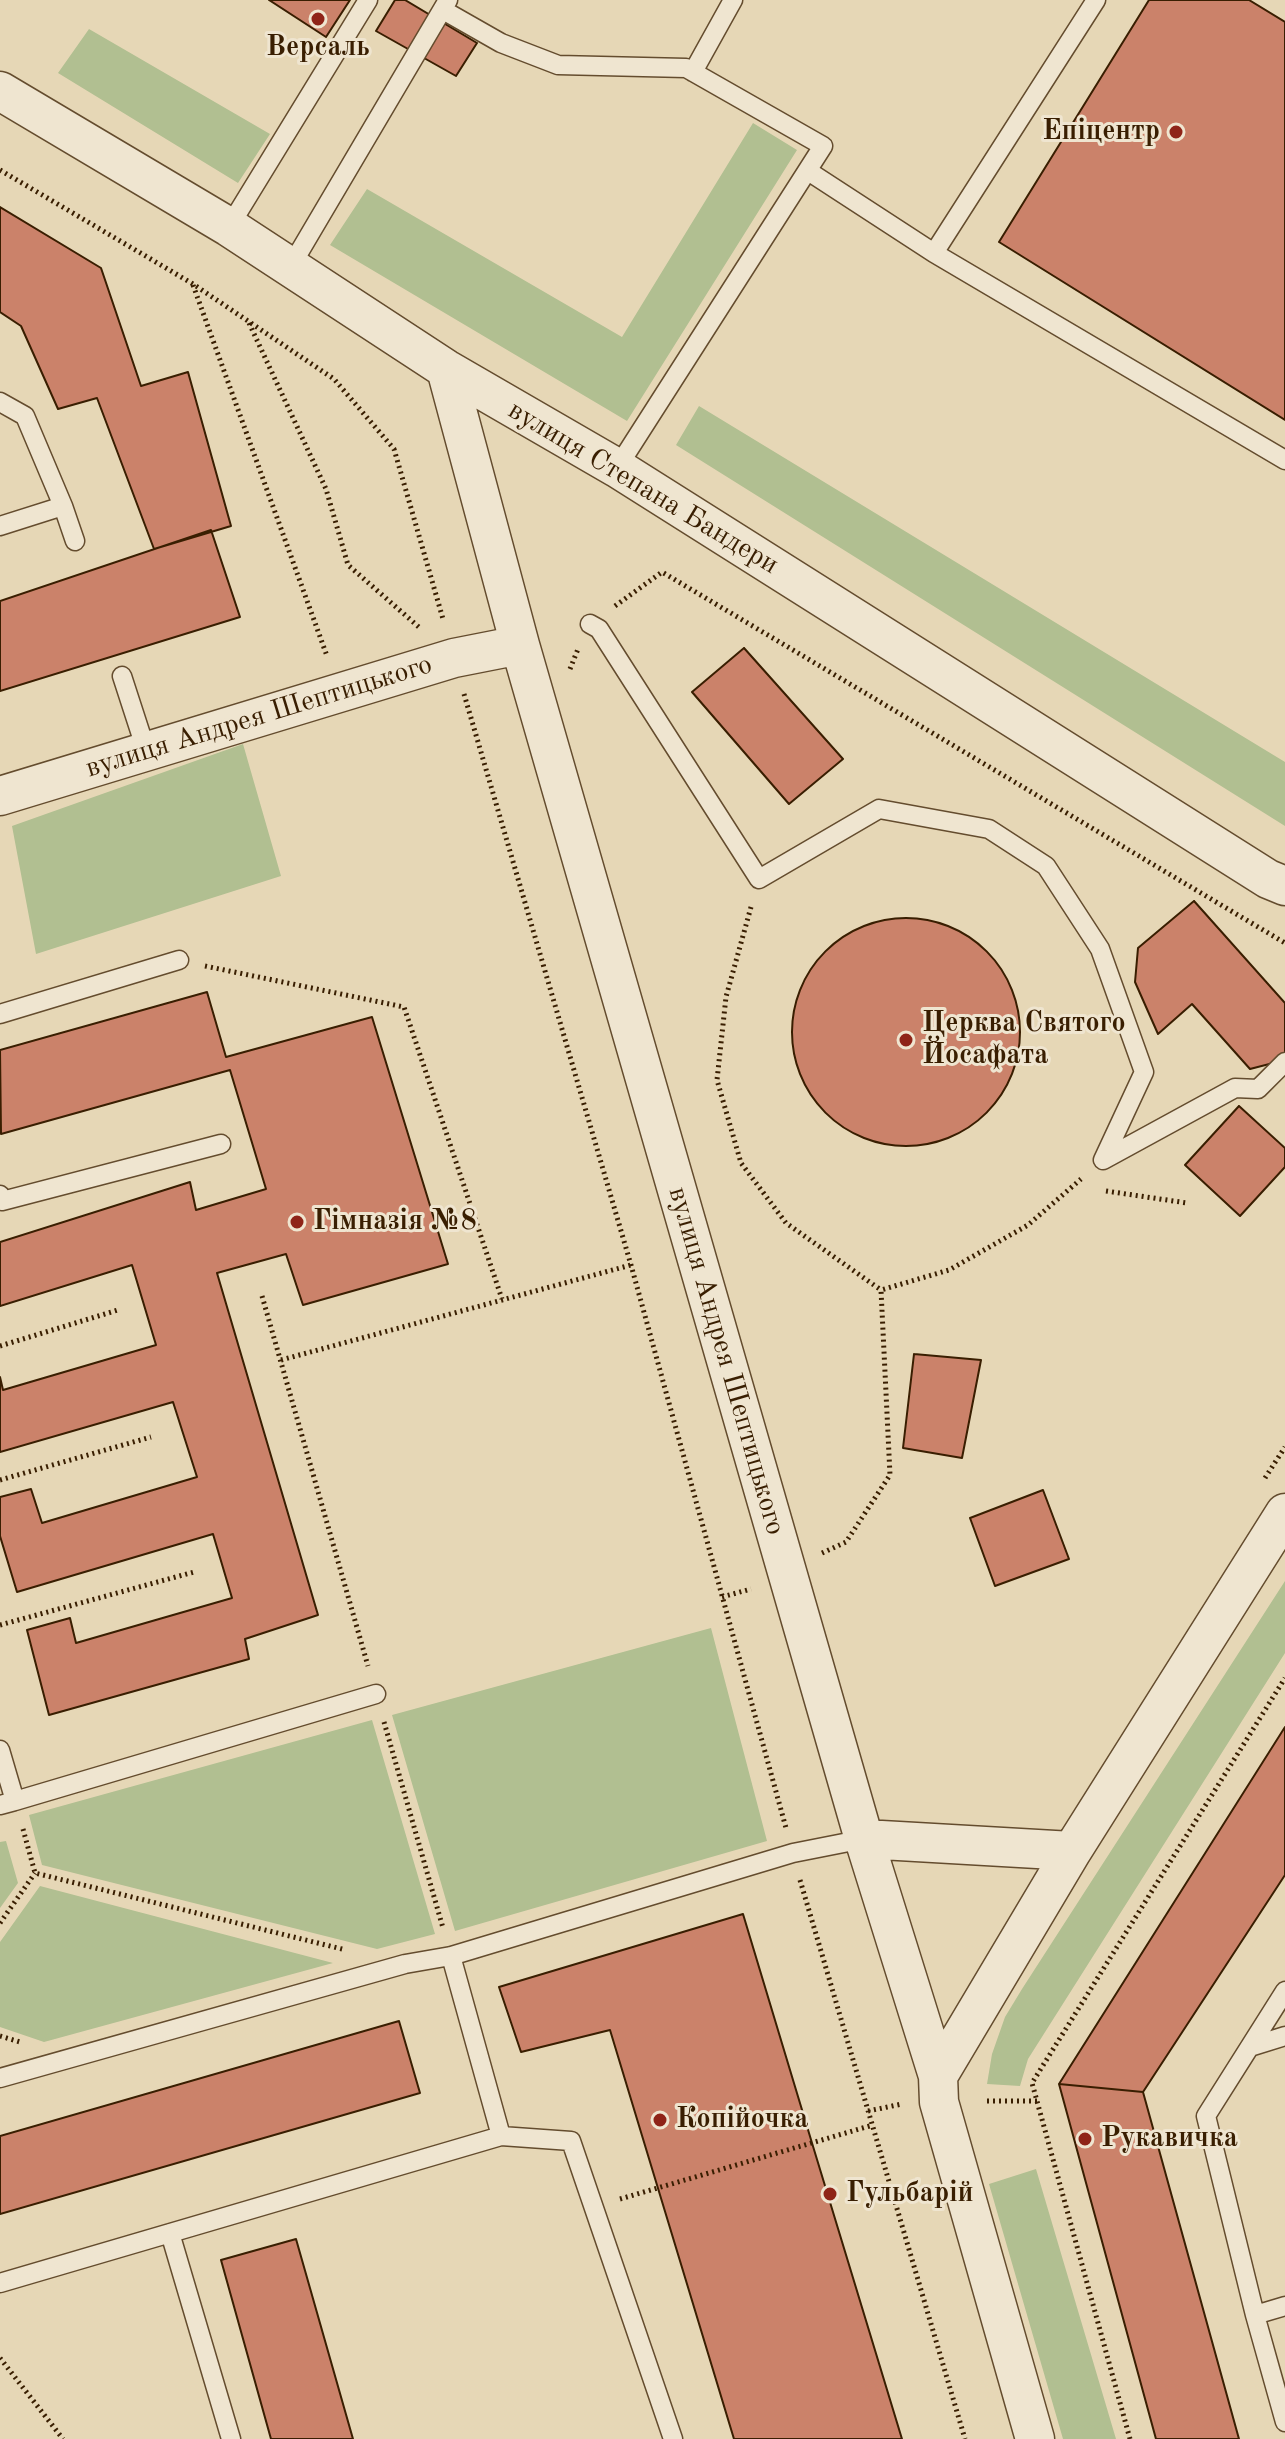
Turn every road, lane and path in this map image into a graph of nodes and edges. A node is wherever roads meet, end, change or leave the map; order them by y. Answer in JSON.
{"nodes":[{"id":1,"x":368,"y":0,"type":"edge"},
{"id":2,"x":733,"y":0,"type":"edge"},
{"id":3,"x":1096,"y":0,"type":"edge"},
{"id":4,"x":446,"y":5,"type":"edge"},
{"id":5,"x":693,"y":72,"type":"junction"},
{"id":6,"x":0,"y":91,"type":"edge"},
{"id":7,"x":0,"y":170,"type":"edge"},
{"id":8,"x":808,"y":171,"type":"junction"},
{"id":9,"x":229,"y":227,"type":"junction"},
{"id":10,"x":934,"y":253,"type":"junction"},
{"id":11,"x":291,"y":266,"type":"junction"},
{"id":12,"x":193,"y":284,"type":"junction"},
{"id":13,"x":248,"y":321,"type":"junction"},
{"id":14,"x":446,"y":369,"type":"junction"},
{"id":15,"x":0,"y":402,"type":"edge"},
{"id":16,"x":1285,"y":460,"type":"edge"},
{"id":17,"x":617,"y":468,"type":"junction"},
{"id":18,"x":63,"y":506,"type":"junction"},
{"id":19,"x":0,"y":526,"type":"edge"},
{"id":20,"x":75,"y":541,"type":"dead end"},
{"id":21,"x":590,"y":624,"type":"joint"},
{"id":22,"x":421,"y":628,"type":"dead end"},
{"id":23,"x":520,"y":645,"type":"junction"},
{"id":24,"x":327,"y":657,"type":"dead end"},
{"id":25,"x":454,"y":658,"type":"junction"},
{"id":26,"x":122,"y":676,"type":"dead end"},
{"id":27,"x":146,"y":750,"type":"junction"},
{"id":28,"x":0,"y":796,"type":"edge"},
{"id":29,"x":759,"y":879,"type":"junction"},
{"id":30,"x":1285,"y":886,"type":"edge"},
{"id":31,"x":1285,"y":943,"type":"edge"},
{"id":32,"x":179,"y":960,"type":"joint"},
{"id":33,"x":0,"y":1014,"type":"edge"},
{"id":34,"x":1285,"y":1062,"type":"edge"},
{"id":35,"x":221,"y":1144,"type":"dead end"},
{"id":36,"x":1103,"y":1160,"type":"junction"},
{"id":37,"x":1074,"y":1186,"type":"junction"},
{"id":38,"x":1088,"y":1188,"type":"dead end"},
{"id":39,"x":1102,"y":1190,"type":"dead end"},
{"id":40,"x":0,"y":1195,"type":"edge"},
{"id":41,"x":1187,"y":1203,"type":"dead end"},
{"id":42,"x":631,"y":1265,"type":"junction"},
{"id":43,"x":881,"y":1290,"type":"junction"},
{"id":44,"x":262,"y":1296,"type":"dead end"},
{"id":45,"x":502,"y":1299,"type":"junction"},
{"id":46,"x":118,"y":1310,"type":"dead end"},
{"id":47,"x":0,"y":1346,"type":"edge"},
{"id":48,"x":281,"y":1360,"type":"junction"},
{"id":49,"x":151,"y":1437,"type":"dead end"},
{"id":50,"x":1285,"y":1447,"type":"edge"},
{"id":51,"x":0,"y":1480,"type":"edge"},
{"id":52,"x":1272,"y":1500,"type":"edge"},
{"id":53,"x":817,"y":1556,"type":"dead end"},
{"id":54,"x":194,"y":1572,"type":"dead end"},
{"id":55,"x":756,"y":1588,"type":"dead end"},
{"id":56,"x":722,"y":1597,"type":"junction"},
{"id":57,"x":0,"y":1625,"type":"edge"},
{"id":58,"x":1285,"y":1678,"type":"edge"},
{"id":59,"x":376,"y":1694,"type":"junction"},
{"id":60,"x":0,"y":1750,"type":"edge"},
{"id":61,"x":7,"y":1803,"type":"edge"},
{"id":62,"x":864,"y":1839,"type":"junction"},
{"id":63,"x":1072,"y":1851,"type":"junction"},
{"id":64,"x":793,"y":1853,"type":"junction"},
{"id":65,"x":35,"y":1873,"type":"junction"},
{"id":66,"x":0,"y":1923,"type":"edge"},
{"id":67,"x":451,"y":1956,"type":"junction"},
{"id":68,"x":405,"y":1964,"type":"junction"},
{"id":69,"x":1285,"y":1991,"type":"edge"},
{"id":70,"x":1285,"y":2036,"type":"edge"},
{"id":71,"x":1250,"y":2047,"type":"junction"},
{"id":72,"x":938,"y":2076,"type":"junction"},
{"id":73,"x":0,"y":2078,"type":"edge"},
{"id":74,"x":987,"y":2101,"type":"dead end"},
{"id":75,"x":1037,"y":2101,"type":"junction"},
{"id":76,"x":903,"y":2103,"type":"dead end"},
{"id":77,"x":868,"y":2111,"type":"junction"},
{"id":78,"x":873,"y":2125,"type":"junction"},
{"id":79,"x":501,"y":2136,"type":"junction"},
{"id":80,"x":594,"y":2209,"type":"junction"},
{"id":81,"x":170,"y":2233,"type":"junction"},
{"id":82,"x":0,"y":2283,"type":"edge"},
{"id":83,"x":1285,"y":2306,"type":"edge"},
{"id":84,"x":1255,"y":2315,"type":"junction"},
{"id":85,"x":0,"y":2358,"type":"edge"},
{"id":86,"x":1285,"y":2422,"type":"edge"},
{"id":87,"x":63,"y":2439,"type":"edge"},
{"id":88,"x":231,"y":2439,"type":"edge"},
{"id":89,"x":673,"y":2439,"type":"edge"},
{"id":90,"x":965,"y":2439,"type":"edge"},
{"id":91,"x":1035,"y":2439,"type":"edge"},
{"id":92,"x":1130,"y":2439,"type":"edge"}],
"edges":[{"from":1,"to":9,"type":"lane"},
{"from":2,"to":5,"type":"lane"},
{"from":3,"to":10,"type":"lane"},
{"from":4,"to":5,"type":"lane"},
{"from":4,"to":11,"type":"lane"},
{"from":5,"to":8,"type":"lane"},
{"from":6,"to":9,"type":"street","name":"вулиця Степана Бандери"},
{"from":7,"to":12,"type":"path"},
{"from":8,"to":10,"type":"lane"},
{"from":8,"to":17,"type":"lane"},
{"from":9,"to":11,"type":"street","name":"вулиця Степана Бандери"},
{"from":10,"to":16,"type":"lane"},
{"from":11,"to":14,"type":"street","name":"вулиця Степана Бандери"},
{"from":12,"to":13,"type":"path"},
{"from":12,"to":24,"type":"path"},
{"from":13,"to":22,"type":"path"},
{"from":13,"to":25,"type":"path"},
{"from":14,"to":17,"type":"street","name":"вулиця Степана Бандери"},
{"from":14,"to":23,"type":"street","name":"вулиця Андрея Шептицького"},
{"from":15,"to":18,"type":"lane"},
{"from":17,"to":30,"type":"street","name":"вулиця Степана Бандери"},
{"from":18,"to":19,"type":"lane"},
{"from":18,"to":20,"type":"lane"},
{"from":21,"to":29,"type":"lane"},
{"from":21,"to":31,"type":"path"},
{"from":23,"to":25,"type":"street","name":"вулиця Андрея Шептицького"},
{"from":23,"to":62,"type":"street","name":"вулиця Андрея Шептицького"},
{"from":25,"to":27,"type":"street","name":"вулиця Андрея Шептицького"},
{"from":25,"to":42,"type":"path"},
{"from":26,"to":27,"type":"lane"},
{"from":27,"to":28,"type":"street","name":"вулиця Андрея Шептицького"},
{"from":29,"to":36,"type":"lane"},
{"from":29,"to":43,"type":"path"},
{"from":32,"to":33,"type":"lane"},
{"from":32,"to":45,"type":"path"},
{"from":34,"to":36,"type":"lane"},
{"from":35,"to":40,"type":"lane"},
{"from":36,"to":37,"type":"path"},
{"from":37,"to":38,"type":"path"},
{"from":37,"to":43,"type":"path"},
{"from":39,"to":41,"type":"path"},
{"from":42,"to":45,"type":"path"},
{"from":42,"to":56,"type":"path"},
{"from":43,"to":53,"type":"path"},
{"from":44,"to":48,"type":"path"},
{"from":45,"to":48,"type":"path"},
{"from":46,"to":47,"type":"path"},
{"from":48,"to":59,"type":"path"},
{"from":49,"to":51,"type":"path"},
{"from":50,"to":52,"type":"path"},
{"from":52,"to":63,"type":"street"},
{"from":54,"to":57,"type":"path"},
{"from":55,"to":56,"type":"path"},
{"from":56,"to":64,"type":"path"},
{"from":58,"to":75,"type":"path"},
{"from":59,"to":61,"type":"lane"},
{"from":59,"to":67,"type":"path"},
{"from":60,"to":61,"type":"lane"},
{"from":61,"to":65,"type":"path"},
{"from":62,"to":63,"type":"street"},
{"from":62,"to":64,"type":"lane"},
{"from":62,"to":72,"type":"street","name":"вулиця Андрея Шептицького"},
{"from":63,"to":72,"type":"street"},
{"from":64,"to":67,"type":"lane"},
{"from":64,"to":77,"type":"path"},
{"from":65,"to":66,"type":"path"},
{"from":65,"to":68,"type":"path"},
{"from":67,"to":68,"type":"lane"},
{"from":67,"to":79,"type":"lane"},
{"from":68,"to":73,"type":"lane"},
{"from":69,"to":71,"type":"lane"},
{"from":70,"to":71,"type":"lane"},
{"from":71,"to":84,"type":"lane"},
{"from":72,"to":91,"type":"street","name":"вулиця Андрея Шептицького"},
{"from":74,"to":75,"type":"path"},
{"from":75,"to":92,"type":"path"},
{"from":76,"to":77,"type":"path"},
{"from":77,"to":78,"type":"path"},
{"from":78,"to":80,"type":"path"},
{"from":78,"to":90,"type":"path"},
{"from":79,"to":80,"type":"lane"},
{"from":79,"to":81,"type":"lane"},
{"from":80,"to":89,"type":"lane"},
{"from":81,"to":82,"type":"lane"},
{"from":81,"to":88,"type":"lane"},
{"from":83,"to":84,"type":"lane"},
{"from":84,"to":86,"type":"lane"},
{"from":85,"to":87,"type":"path"}]}
